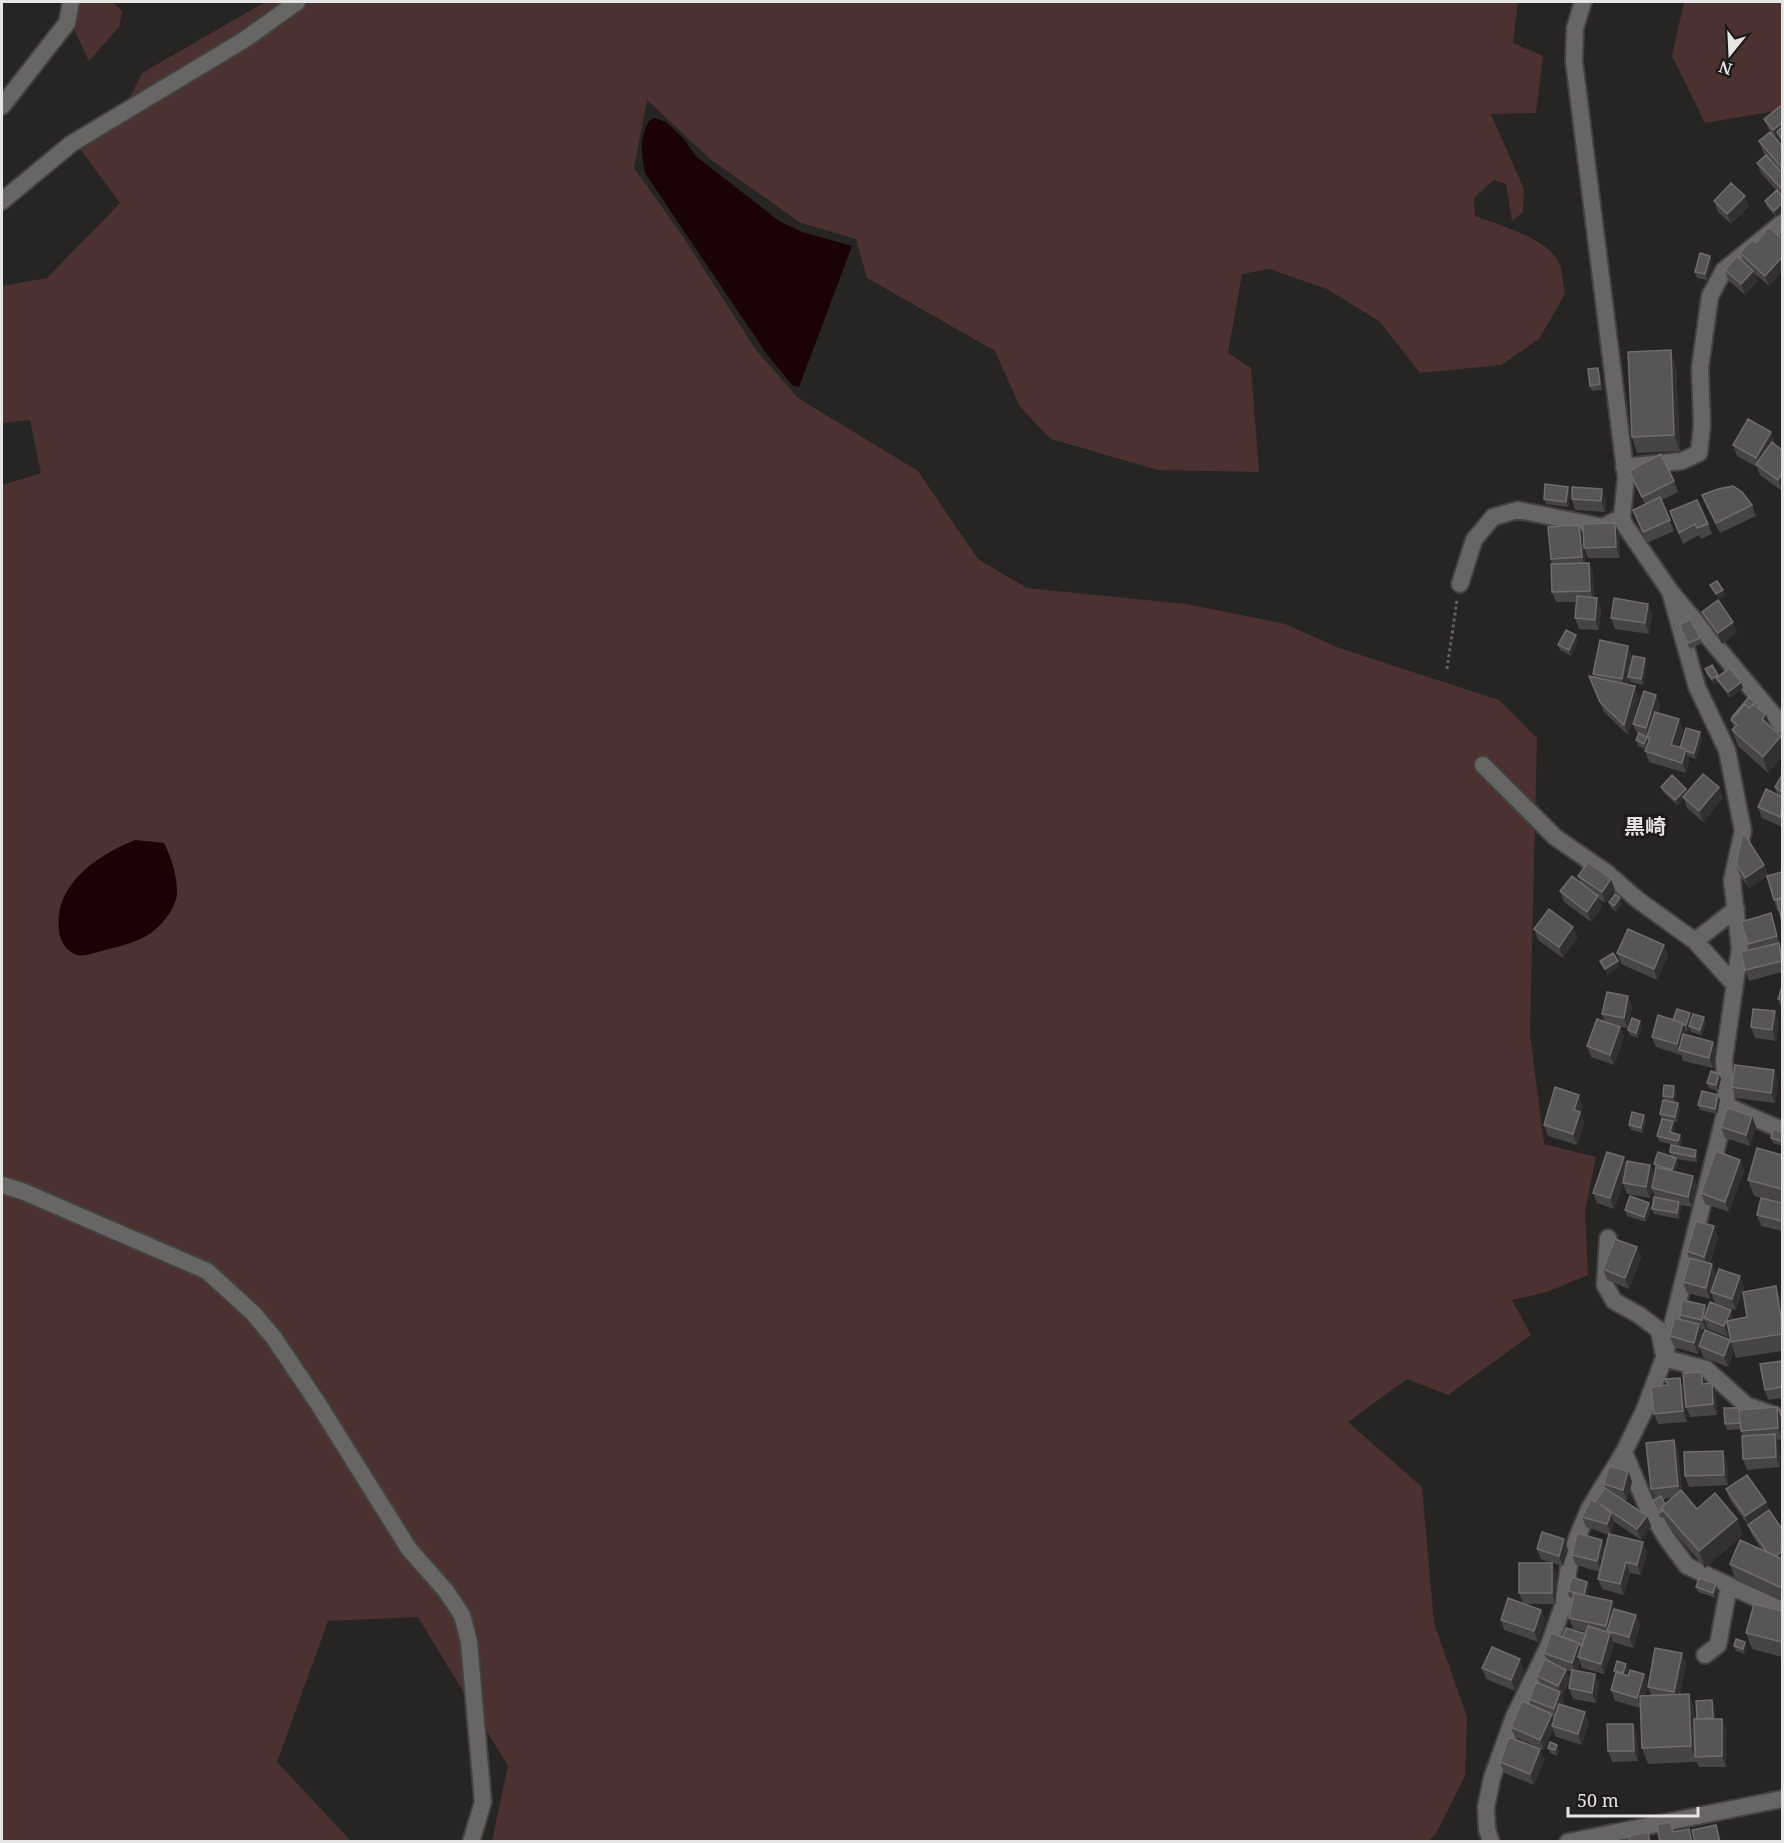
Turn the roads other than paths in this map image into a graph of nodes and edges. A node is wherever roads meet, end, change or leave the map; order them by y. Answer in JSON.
{"nodes":[{"id":1,"x":71,"y":2,"type":"edge"},
{"id":2,"x":297,"y":2,"type":"edge"},
{"id":3,"x":1582,"y":2,"type":"edge"},
{"id":4,"x":2,"y":106,"type":"edge"},
{"id":5,"x":2,"y":201,"type":"edge"},
{"id":6,"x":1782,"y":222,"type":"edge"},
{"id":7,"x":1624,"y":467,"type":"junction"},
{"id":8,"x":1622,"y":517,"type":"junction"},
{"id":9,"x":1460,"y":584,"type":"road end"},
{"id":10,"x":1670,"y":591,"type":"junction"},
{"id":11,"x":1782,"y":725,"type":"edge"},
{"id":12,"x":1483,"y":765,"type":"dead end"},
{"id":13,"x":1736,"y":909,"type":"junction"},
{"id":14,"x":1695,"y":941,"type":"junction"},
{"id":15,"x":1735,"y":985,"type":"junction"},
{"id":16,"x":1727,"y":1106,"type":"junction"},
{"id":17,"x":1782,"y":1130,"type":"edge"},
{"id":18,"x":2,"y":1185,"type":"edge"},
{"id":19,"x":1608,"y":1238,"type":"dead end"},
{"id":20,"x":1664,"y":1358,"type":"junction"},
{"id":21,"x":1782,"y":1418,"type":"edge"},
{"id":22,"x":1623,"y":1452,"type":"junction"},
{"id":23,"x":1729,"y":1585,"type":"junction"},
{"id":24,"x":1782,"y":1610,"type":"edge"},
{"id":25,"x":1705,"y":1655,"type":"dead end"},
{"id":26,"x":1782,"y":1800,"type":"edge"},
{"id":27,"x":471,"y":1842,"type":"edge"},
{"id":28,"x":1491,"y":1842,"type":"edge"},
{"id":29,"x":1568,"y":1842,"type":"edge"}],
"edges":[{"from":1,"to":4,"type":"street"},
{"from":2,"to":5,"type":"street"},
{"from":3,"to":7,"type":"street"},
{"from":6,"to":7,"type":"street"},
{"from":7,"to":8,"type":"street"},
{"from":8,"to":9,"type":"street"},
{"from":8,"to":10,"type":"street"},
{"from":10,"to":11,"type":"street"},
{"from":10,"to":13,"type":"street"},
{"from":12,"to":14,"type":"street"},
{"from":13,"to":14,"type":"street"},
{"from":13,"to":15,"type":"street"},
{"from":14,"to":15,"type":"street"},
{"from":15,"to":16,"type":"street"},
{"from":16,"to":17,"type":"street"},
{"from":16,"to":20,"type":"street"},
{"from":18,"to":27,"type":"street"},
{"from":19,"to":20,"type":"street"},
{"from":20,"to":21,"type":"street"},
{"from":20,"to":22,"type":"street"},
{"from":22,"to":23,"type":"street"},
{"from":22,"to":28,"type":"street"},
{"from":23,"to":24,"type":"street"},
{"from":23,"to":25,"type":"street"},
{"from":26,"to":29,"type":"street"}]}
